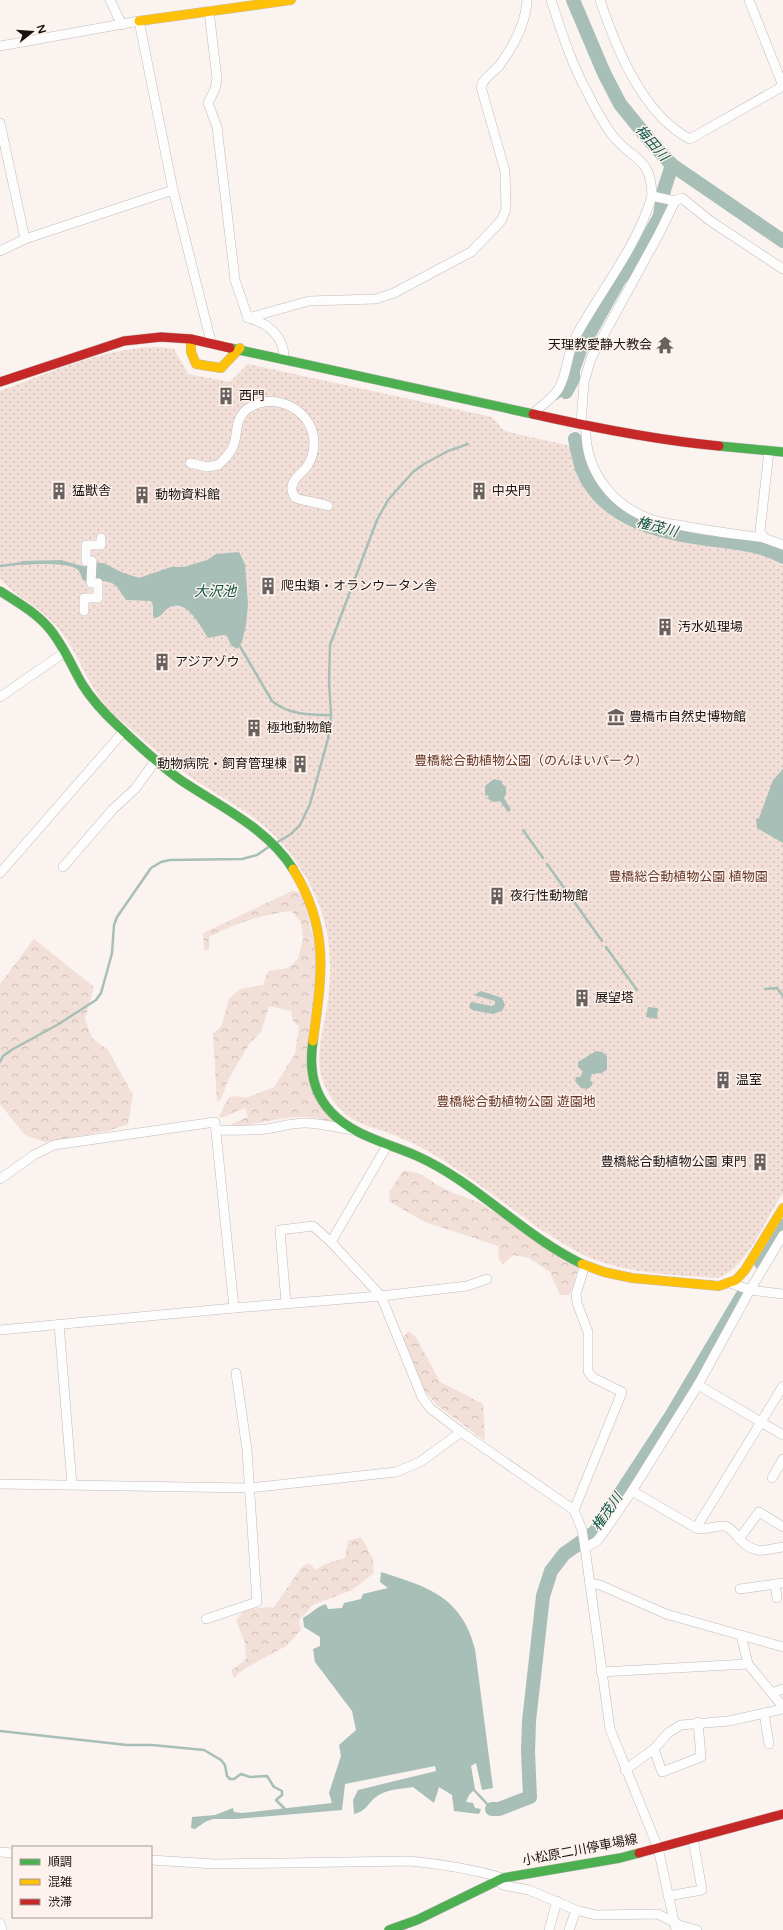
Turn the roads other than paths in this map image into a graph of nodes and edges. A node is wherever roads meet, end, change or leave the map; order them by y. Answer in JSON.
{"nodes":[{"id":1,"x":110,"y":0,"type":"edge"},
{"id":2,"x":291,"y":0,"type":"edge"},
{"id":3,"x":528,"y":0,"type":"edge"},
{"id":4,"x":551,"y":0,"type":"edge"},
{"id":5,"x":600,"y":0,"type":"edge"},
{"id":6,"x":749,"y":0,"type":"edge"},
{"id":7,"x":209,"y":11,"type":"junction"},
{"id":8,"x":139,"y":22,"type":"junction"},
{"id":9,"x":122,"y":25,"type":"junction"},
{"id":10,"x":0,"y":46,"type":"edge"},
{"id":11,"x":781,"y":73,"type":"edge"},
{"id":12,"x":783,"y":86,"type":"edge"},
{"id":13,"x":0,"y":123,"type":"edge"},
{"id":14,"x":174,"y":190,"type":"junction"},
{"id":15,"x":654,"y":197,"type":"junction"},
{"id":16,"x":673,"y":200,"type":"junction"},
{"id":17,"x":25,"y":239,"type":"junction"},
{"id":18,"x":0,"y":251,"type":"edge"},
{"id":19,"x":783,"y":269,"type":"edge"},
{"id":20,"x":248,"y":318,"type":"junction"},
{"id":21,"x":192,"y":339,"type":"junction"},
{"id":22,"x":211,"y":342,"type":"junction"},
{"id":23,"x":240,"y":348,"type":"junction"},
{"id":24,"x":284,"y":359,"type":"junction"},
{"id":25,"x":0,"y":382,"type":"edge"},
{"id":26,"x":533,"y":414,"type":"junction"},
{"id":27,"x":584,"y":425,"type":"junction"},
{"id":28,"x":769,"y":451,"type":"junction"},
{"id":29,"x":783,"y":452,"type":"edge"},
{"id":30,"x":190,"y":463,"type":"dead end"},
{"id":31,"x":328,"y":506,"type":"dead end"},
{"id":32,"x":101,"y":538,"type":"dead end"},
{"id":33,"x":764,"y":538,"type":"junction"},
{"id":34,"x":783,"y":545,"type":"edge"},
{"id":35,"x":0,"y":591,"type":"edge"},
{"id":36,"x":84,"y":611,"type":"dead end"},
{"id":37,"x":65,"y":652,"type":"junction"},
{"id":38,"x":0,"y":697,"type":"edge"},
{"id":39,"x":124,"y":732,"type":"junction"},
{"id":40,"x":156,"y":760,"type":"junction"},
{"id":41,"x":63,"y":867,"type":"dead end"},
{"id":42,"x":0,"y":874,"type":"edge"},
{"id":43,"x":216,"y":1130,"type":"junction"},
{"id":44,"x":356,"y":1130,"type":"junction"},
{"id":45,"x":388,"y":1144,"type":"junction"},
{"id":46,"x":0,"y":1179,"type":"edge"},
{"id":47,"x":783,"y":1208,"type":"edge"},
{"id":48,"x":783,"y":1235,"type":"edge"},
{"id":49,"x":331,"y":1242,"type":"junction"},
{"id":50,"x":585,"y":1265,"type":"junction"},
{"id":51,"x":488,"y":1279,"type":"dead end"},
{"id":52,"x":730,"y":1283,"type":"junction"},
{"id":53,"x":750,"y":1290,"type":"junction"},
{"id":54,"x":783,"y":1294,"type":"edge"},
{"id":55,"x":381,"y":1296,"type":"junction"},
{"id":56,"x":286,"y":1303,"type":"junction"},
{"id":57,"x":234,"y":1308,"type":"junction"},
{"id":58,"x":59,"y":1324,"type":"junction"},
{"id":59,"x":0,"y":1330,"type":"edge"},
{"id":60,"x":236,"y":1373,"type":"dead end"},
{"id":61,"x":698,"y":1385,"type":"junction"},
{"id":62,"x":783,"y":1386,"type":"edge"},
{"id":63,"x":761,"y":1422,"type":"junction"},
{"id":64,"x":461,"y":1432,"type":"junction"},
{"id":65,"x":783,"y":1435,"type":"edge"},
{"id":66,"x":783,"y":1459,"type":"edge"},
{"id":67,"x":772,"y":1478,"type":"dead end"},
{"id":68,"x":0,"y":1484,"type":"edge"},
{"id":69,"x":72,"y":1485,"type":"junction"},
{"id":70,"x":250,"y":1488,"type":"junction"},
{"id":71,"x":632,"y":1491,"type":"junction"},
{"id":72,"x":574,"y":1510,"type":"junction"},
{"id":73,"x":783,"y":1527,"type":"edge"},
{"id":74,"x":696,"y":1528,"type":"junction"},
{"id":75,"x":739,"y":1539,"type":"junction"},
{"id":76,"x":585,"y":1546,"type":"junction"},
{"id":77,"x":783,"y":1547,"type":"edge"},
{"id":78,"x":590,"y":1583,"type":"junction"},
{"id":79,"x":779,"y":1583,"type":"edge"},
{"id":80,"x":740,"y":1589,"type":"dead end"},
{"id":81,"x":777,"y":1598,"type":"dead end"},
{"id":82,"x":206,"y":1619,"type":"dead end"},
{"id":83,"x":741,"y":1635,"type":"junction"},
{"id":84,"x":783,"y":1647,"type":"edge"},
{"id":85,"x":748,"y":1664,"type":"junction"},
{"id":86,"x":601,"y":1672,"type":"junction"},
{"id":87,"x":783,"y":1689,"type":"edge"},
{"id":88,"x":772,"y":1693,"type":"junction"},
{"id":89,"x":783,"y":1708,"type":"edge"},
{"id":90,"x":764,"y":1713,"type":"junction"},
{"id":91,"x":698,"y":1722,"type":"junction"},
{"id":92,"x":769,"y":1744,"type":"dead end"},
{"id":93,"x":654,"y":1749,"type":"junction"},
{"id":94,"x":625,"y":1770,"type":"junction"},
{"id":95,"x":783,"y":1814,"type":"edge"},
{"id":96,"x":693,"y":1838,"type":"junction"},
{"id":97,"x":658,"y":1848,"type":"junction"},
{"id":98,"x":0,"y":1852,"type":"edge"},
{"id":99,"x":12,"y":1853,"type":"edge"},
{"id":100,"x":152,"y":1860,"type":"edge"},
{"id":101,"x":500,"y":1879,"type":"junction"},
{"id":102,"x":668,"y":1896,"type":"junction"},
{"id":103,"x":557,"y":1901,"type":"junction"},
{"id":104,"x":576,"y":1910,"type":"junction"},
{"id":105,"x":0,"y":1923,"type":"edge"},
{"id":106,"x":674,"y":1926,"type":"edge"},
{"id":107,"x":2,"y":1930,"type":"edge"},
{"id":108,"x":389,"y":1930,"type":"edge"},
{"id":109,"x":549,"y":1930,"type":"edge"},
{"id":110,"x":569,"y":1930,"type":"edge"},
{"id":111,"x":697,"y":1930,"type":"edge"}],
"edges":[{"from":1,"to":9,"type":"street"},
{"from":2,"to":7,"type":"street"},
{"from":3,"to":20,"type":"street"},
{"from":4,"to":15,"type":"street"},
{"from":5,"to":12,"type":"street"},
{"from":6,"to":11,"type":"street"},
{"from":7,"to":8,"type":"street"},
{"from":7,"to":20,"type":"street"},
{"from":8,"to":9,"type":"street"},
{"from":8,"to":14,"type":"street"},
{"from":9,"to":10,"type":"street"},
{"from":11,"to":12,"type":"street"},
{"from":13,"to":17,"type":"street"},
{"from":14,"to":17,"type":"street"},
{"from":14,"to":22,"type":"street"},
{"from":15,"to":16,"type":"street"},
{"from":15,"to":26,"type":"street"},
{"from":16,"to":19,"type":"street"},
{"from":16,"to":27,"type":"street"},
{"from":17,"to":18,"type":"street"},
{"from":20,"to":24,"type":"street"},
{"from":21,"to":22,"type":"street"},
{"from":21,"to":23,"type":"street"},
{"from":21,"to":25,"type":"street"},
{"from":22,"to":23,"type":"street"},
{"from":23,"to":24,"type":"street"},
{"from":24,"to":26,"type":"street"},
{"from":26,"to":27,"type":"street"},
{"from":27,"to":28,"type":"street"},
{"from":27,"to":33,"type":"street"},
{"from":28,"to":29,"type":"street"},
{"from":28,"to":33,"type":"street"},
{"from":30,"to":31,"type":"street"},
{"from":32,"to":36,"type":"street"},
{"from":33,"to":34,"type":"street"},
{"from":35,"to":37,"type":"street"},
{"from":37,"to":38,"type":"street"},
{"from":37,"to":39,"type":"street"},
{"from":39,"to":40,"type":"street"},
{"from":39,"to":42,"type":"street"},
{"from":40,"to":41,"type":"street"},
{"from":40,"to":44,"type":"street"},
{"from":43,"to":44,"type":"street"},
{"from":43,"to":46,"type":"street"},
{"from":43,"to":57,"type":"street"},
{"from":44,"to":45,"type":"street"},
{"from":45,"to":49,"type":"street"},
{"from":45,"to":50,"type":"street"},
{"from":47,"to":52,"type":"street"},
{"from":48,"to":53,"type":"street"},
{"from":49,"to":55,"type":"street"},
{"from":49,"to":56,"type":"street"},
{"from":50,"to":52,"type":"street"},
{"from":50,"to":72,"type":"street"},
{"from":51,"to":55,"type":"street"},
{"from":52,"to":53,"type":"street"},
{"from":53,"to":54,"type":"street"},
{"from":53,"to":61,"type":"street"},
{"from":55,"to":56,"type":"street"},
{"from":55,"to":64,"type":"street"},
{"from":56,"to":57,"type":"street"},
{"from":57,"to":58,"type":"street"},
{"from":58,"to":59,"type":"street"},
{"from":58,"to":69,"type":"street"},
{"from":60,"to":70,"type":"street"},
{"from":61,"to":63,"type":"street"},
{"from":61,"to":71,"type":"street"},
{"from":62,"to":63,"type":"street"},
{"from":63,"to":65,"type":"street"},
{"from":63,"to":74,"type":"street"},
{"from":64,"to":70,"type":"street"},
{"from":64,"to":72,"type":"street"},
{"from":66,"to":67,"type":"street"},
{"from":68,"to":69,"type":"street"},
{"from":69,"to":70,"type":"street"},
{"from":70,"to":82,"type":"street"},
{"from":71,"to":74,"type":"street"},
{"from":71,"to":76,"type":"street"},
{"from":72,"to":76,"type":"street"},
{"from":73,"to":75,"type":"street"},
{"from":74,"to":75,"type":"street"},
{"from":75,"to":77,"type":"street"},
{"from":76,"to":78,"type":"street"},
{"from":78,"to":83,"type":"street"},
{"from":78,"to":86,"type":"street"},
{"from":79,"to":80,"type":"street"},
{"from":79,"to":81,"type":"street"},
{"from":83,"to":84,"type":"street"},
{"from":83,"to":85,"type":"street"},
{"from":85,"to":86,"type":"street"},
{"from":85,"to":88,"type":"street"},
{"from":86,"to":94,"type":"street"},
{"from":87,"to":88,"type":"street"},
{"from":88,"to":89,"type":"street"},
{"from":89,"to":90,"type":"street"},
{"from":90,"to":91,"type":"street"},
{"from":90,"to":92,"type":"street"},
{"from":91,"to":93,"type":"street"},
{"from":91,"to":93,"type":"street"},
{"from":93,"to":94,"type":"street"},
{"from":94,"to":97,"type":"street"},
{"from":95,"to":96,"type":"street","name":"小松原二川停車場線"},
{"from":96,"to":97,"type":"street","name":"小松原二川停車場線"},
{"from":96,"to":102,"type":"street"},
{"from":97,"to":101,"type":"street","name":"小松原二川停車場線"},
{"from":97,"to":102,"type":"street"},
{"from":98,"to":99,"type":"street"},
{"from":100,"to":101,"type":"street"},
{"from":101,"to":103,"type":"street"},
{"from":101,"to":108,"type":"street","name":"小松原二川停車場線"},
{"from":102,"to":106,"type":"street"},
{"from":103,"to":104,"type":"street"},
{"from":103,"to":109,"type":"street"},
{"from":104,"to":106,"type":"street"},
{"from":104,"to":110,"type":"street"},
{"from":105,"to":107,"type":"street"},
{"from":106,"to":111,"type":"street"}]}
